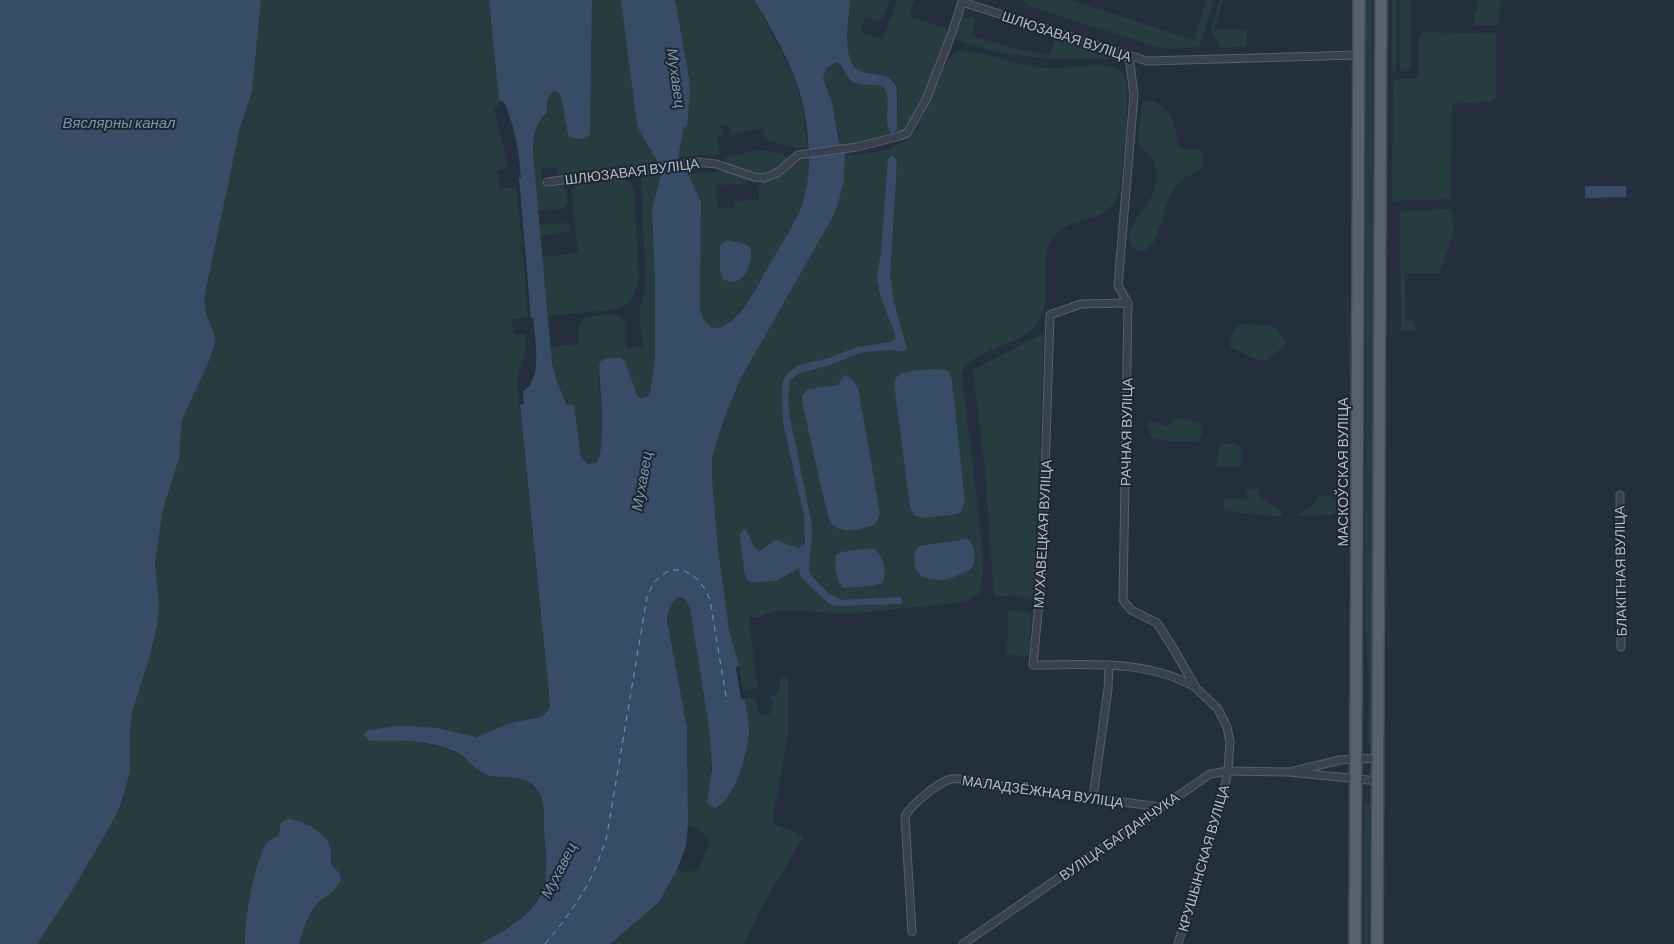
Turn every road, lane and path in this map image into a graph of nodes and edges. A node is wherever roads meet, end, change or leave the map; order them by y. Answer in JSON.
{"nodes":[{"id":1,"x":1359,"y":0,"type":"edge"},
{"id":2,"x":1381,"y":0,"type":"edge"},
{"id":3,"x":1359,"y":55,"type":"junction"},
{"id":4,"x":1129,"y":56,"type":"junction"},
{"id":5,"x":547,"y":182,"type":"dead end"},
{"id":6,"x":1128,"y":303,"type":"junction"},
{"id":7,"x":1620,"y":495,"type":"dead end"},
{"id":8,"x":1621,"y":647,"type":"dead end"},
{"id":9,"x":1109,"y":665,"type":"junction"},
{"id":10,"x":1196,"y":688,"type":"junction"},
{"id":11,"x":1378,"y":758,"type":"junction"},
{"id":12,"x":1356,"y":759,"type":"junction"},
{"id":13,"x":1228,"y":771,"type":"junction"},
{"id":14,"x":1289,"y":772,"type":"junction"},
{"id":15,"x":1356,"y":778,"type":"junction"},
{"id":16,"x":1378,"y":781,"type":"junction"},
{"id":17,"x":1092,"y":797,"type":"junction"},
{"id":18,"x":1161,"y":807,"type":"junction"},
{"id":19,"x":912,"y":932,"type":"dead end"},
{"id":20,"x":963,"y":944,"type":"edge"},
{"id":21,"x":1178,"y":944,"type":"edge"},
{"id":22,"x":1354,"y":944,"type":"edge"},
{"id":23,"x":1377,"y":944,"type":"edge"}],
"edges":[{"from":1,"to":3,"type":"main road","name":"МАСКОЎСКАЯ ВУЛІЦА"},
{"from":2,"to":11,"type":"main road"},
{"from":3,"to":4,"type":"street","name":"ШЛЮЗАВАЯ ВУЛІЦА"},
{"from":3,"to":12,"type":"main road","name":"МАСКОЎСКАЯ ВУЛІЦА"},
{"from":4,"to":5,"type":"street","name":"ШЛЮЗАВАЯ ВУЛІЦА"},
{"from":4,"to":6,"type":"street","name":"РАЧНАЯ ВУЛІЦА"},
{"from":6,"to":9,"type":"street","name":"МУХАВЕЦКАЯ ВУЛІЦА"},
{"from":6,"to":10,"type":"street","name":"РАЧНАЯ ВУЛІЦА"},
{"from":7,"to":8,"type":"street","name":"БЛАКІТНАЯ ВУЛІЦА"},
{"from":9,"to":10,"type":"street","name":"МУХАВЕЦКАЯ ВУЛІЦА"},
{"from":9,"to":17,"type":"street"},
{"from":10,"to":13,"type":"street","name":"РАЧНАЯ ВУЛІЦА"},
{"from":11,"to":12,"type":"street","name":"ВУЛІЦА БАГДАНЧУКА"},
{"from":11,"to":16,"type":"main road"},
{"from":12,"to":14,"type":"street","name":"ВУЛІЦА БАГДАНЧУКА"},
{"from":12,"to":15,"type":"main road","name":"МАСКОЎСКАЯ ВУЛІЦА"},
{"from":13,"to":14,"type":"street","name":"ВУЛІЦА БАГДАНЧУКА"},
{"from":13,"to":18,"type":"street","name":"ВУЛІЦА БАГДАНЧУКА"},
{"from":13,"to":21,"type":"street","name":"КРУШЫНСКАЯ ВУЛІЦА"},
{"from":14,"to":15,"type":"street","name":"ВУЛІЦА БАГДАНЧУКА"},
{"from":15,"to":16,"type":"street","name":"ВУЛІЦА БАГДАНЧУКА"},
{"from":15,"to":22,"type":"main road","name":"МАСКОЎСКАЯ ВУЛІЦА"},
{"from":16,"to":23,"type":"main road"},
{"from":17,"to":18,"type":"street","name":"МАЛАДЗЁЖНАЯ ВУЛІЦА"},
{"from":17,"to":19,"type":"street","name":"МАЛАДЗЁЖНАЯ ВУЛІЦА"},
{"from":18,"to":20,"type":"street","name":"ВУЛІЦА БАГДАНЧУКА"}]}
